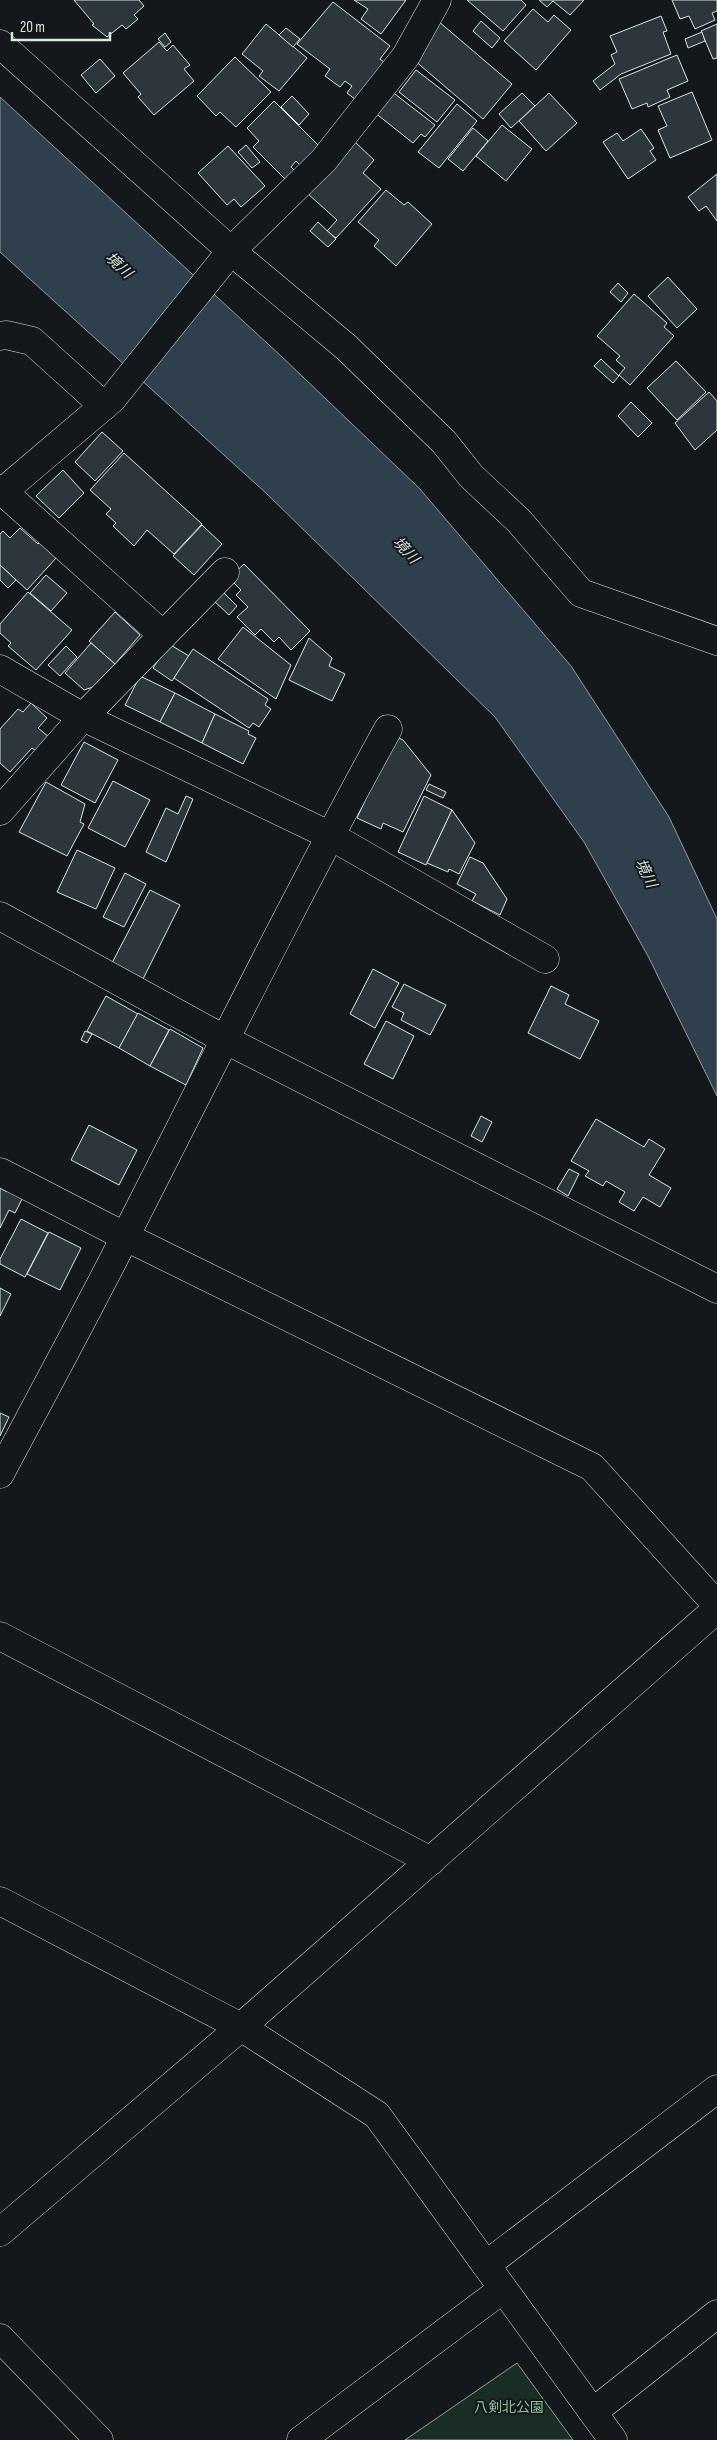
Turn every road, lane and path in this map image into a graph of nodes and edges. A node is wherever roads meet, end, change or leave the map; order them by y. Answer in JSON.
{"nodes":[{"id":1,"x":437,"y":0,"type":"edge"},
{"id":2,"x":0,"y":44,"type":"edge"},
{"id":3,"x":225,"y":260,"type":"junction"},
{"id":4,"x":0,"y":336,"type":"edge"},
{"id":5,"x":108,"y":403,"type":"junction"},
{"id":6,"x":1,"y":492,"type":"edge"},
{"id":7,"x":225,"y":572,"type":"dead end"},
{"id":8,"x":163,"y":635,"type":"junction"},
{"id":9,"x":717,"y":641,"type":"edge"},
{"id":10,"x":0,"y":669,"type":"edge"},
{"id":11,"x":83,"y":717,"type":"junction"},
{"id":12,"x":388,"y":729,"type":"dead end"},
{"id":13,"x":0,"y":811,"type":"edge"},
{"id":14,"x":330,"y":835,"type":"junction"},
{"id":15,"x":0,"y":916,"type":"edge"},
{"id":16,"x":544,"y":959,"type":"dead end"},
{"id":17,"x":224,"y":1038,"type":"junction"},
{"id":18,"x":0,"y":1172,"type":"edge"},
{"id":19,"x":126,"y":1237,"type":"junction"},
{"id":20,"x":717,"y":1289,"type":"edge"},
{"id":21,"x":0,"y":1474,"type":"edge"},
{"id":22,"x":717,"y":1605,"type":"edge"},
{"id":23,"x":717,"y":1609,"type":"edge"},
{"id":24,"x":0,"y":1636,"type":"edge"},
{"id":25,"x":431,"y":1860,"type":"junction"},
{"id":26,"x":0,"y":1901,"type":"edge"},
{"id":27,"x":241,"y":2028,"type":"junction"},
{"id":28,"x":717,"y":2089,"type":"edge"},
{"id":29,"x":0,"y":2232,"type":"edge"},
{"id":30,"x":486,"y":2265,"type":"junction"},
{"id":31,"x":504,"y":2289,"type":"junction"},
{"id":32,"x":717,"y":2314,"type":"edge"},
{"id":33,"x":0,"y":2338,"type":"edge"},
{"id":34,"x":593,"y":2412,"type":"junction"},
{"id":35,"x":99,"y":2440,"type":"edge"},
{"id":36,"x":301,"y":2440,"type":"edge"},
{"id":37,"x":614,"y":2440,"type":"edge"}],
"edges":[{"from":1,"to":3,"type":"street"},
{"from":2,"to":3,"type":"street"},
{"from":3,"to":5,"type":"street"},
{"from":3,"to":9,"type":"street"},
{"from":4,"to":5,"type":"street"},
{"from":5,"to":6,"type":"street"},
{"from":6,"to":8,"type":"street"},
{"from":7,"to":8,"type":"street"},
{"from":8,"to":11,"type":"street"},
{"from":10,"to":11,"type":"street"},
{"from":11,"to":13,"type":"street"},
{"from":11,"to":14,"type":"street"},
{"from":12,"to":14,"type":"street"},
{"from":14,"to":16,"type":"street"},
{"from":14,"to":17,"type":"street"},
{"from":15,"to":17,"type":"street"},
{"from":17,"to":19,"type":"street"},
{"from":17,"to":20,"type":"street"},
{"from":18,"to":19,"type":"street"},
{"from":19,"to":21,"type":"street"},
{"from":19,"to":22,"type":"street"},
{"from":23,"to":25,"type":"street"},
{"from":24,"to":25,"type":"street"},
{"from":25,"to":27,"type":"street"},
{"from":26,"to":27,"type":"street"},
{"from":27,"to":29,"type":"street"},
{"from":27,"to":30,"type":"street"},
{"from":28,"to":30,"type":"street"},
{"from":30,"to":31,"type":"street"},
{"from":31,"to":34,"type":"street"},
{"from":31,"to":36,"type":"street"},
{"from":32,"to":34,"type":"street"},
{"from":33,"to":35,"type":"street"},
{"from":34,"to":37,"type":"street"}]}
